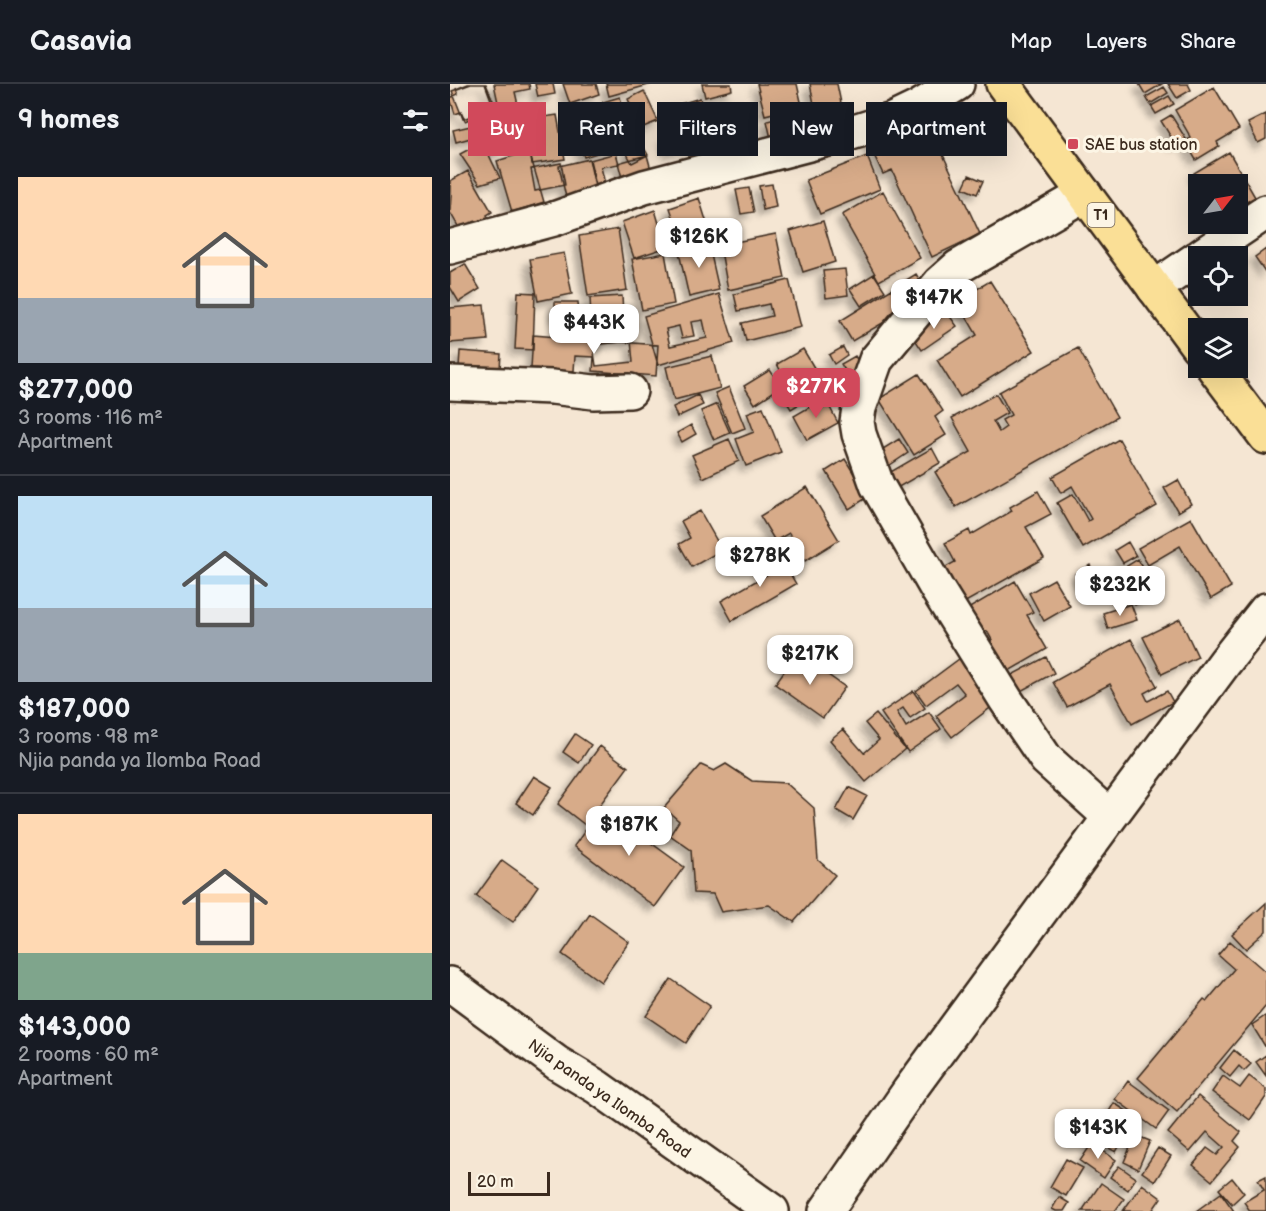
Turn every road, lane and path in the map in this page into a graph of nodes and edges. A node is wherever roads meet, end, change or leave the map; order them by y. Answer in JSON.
{"nodes":[{"id":1,"x":957,"y":84,"type":"edge"},
{"id":2,"x":1003,"y":84,"type":"edge"},
{"id":3,"x":1085,"y":194,"type":"junction"},
{"id":4,"x":1266,"y":212,"type":"edge"},
{"id":5,"x":1216,"y":246,"type":"edge"},
{"id":6,"x":450,"y":247,"type":"edge"},
{"id":7,"x":1188,"y":265,"type":"edge"},
{"id":8,"x":1154,"y":288,"type":"junction"},
{"id":9,"x":1188,"y":334,"type":"edge"},
{"id":10,"x":1222,"y":378,"type":"edge"},
{"id":11,"x":450,"y":383,"type":"edge"},
{"id":12,"x":630,"y":391,"type":"dead end"},
{"id":13,"x":1266,"y":437,"type":"edge"},
{"id":14,"x":1266,"y":610,"type":"edge"},
{"id":15,"x":1110,"y":817,"type":"junction"},
{"id":16,"x":450,"y":984,"type":"edge"},
{"id":17,"x":772,"y":1211,"type":"edge"},
{"id":18,"x":826,"y":1211,"type":"edge"}],
"edges":[{"from":1,"to":6,"type":"street"},
{"from":2,"to":3,"type":"highway","number":"T1"},
{"from":3,"to":8,"type":"highway","number":"T1"},
{"from":3,"to":15,"type":"street"},
{"from":4,"to":5,"type":"street"},
{"from":7,"to":8,"type":"street"},
{"from":8,"to":9,"type":"highway","number":"T1"},
{"from":10,"to":13,"type":"highway"},
{"from":11,"to":12,"type":"street"},
{"from":14,"to":15,"type":"street"},
{"from":15,"to":18,"type":"street"},
{"from":16,"to":17,"type":"street","name":"Njia panda ya Ilomba Road"}]}
